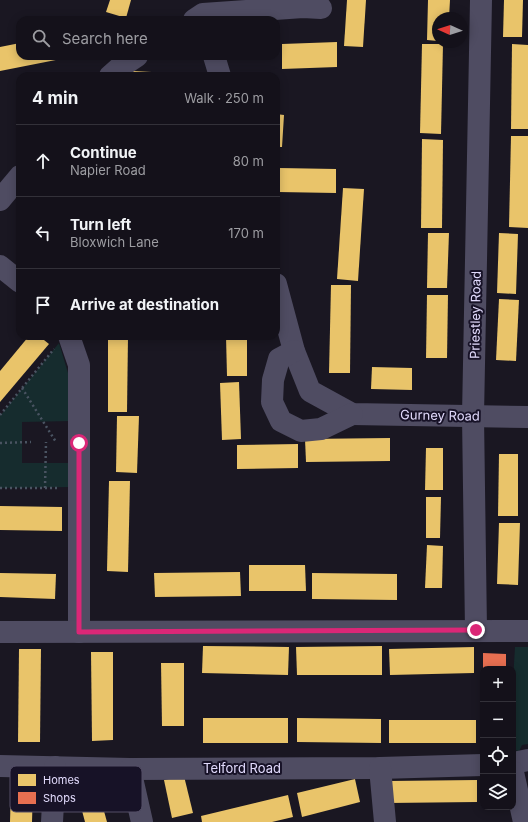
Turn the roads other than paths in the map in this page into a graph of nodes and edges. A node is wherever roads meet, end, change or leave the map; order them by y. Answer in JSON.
{"nodes":[{"id":1,"x":481,"y":0,"type":"edge"},
{"id":2,"x":321,"y":8,"type":"dead end"},
{"id":3,"x":199,"y":14,"type":"edge"},
{"id":4,"x":131,"y":60,"type":"edge"},
{"id":5,"x":215,"y":60,"type":"edge"},
{"id":6,"x":114,"y":72,"type":"edge"},
{"id":7,"x":219,"y":72,"type":"edge"},
{"id":8,"x":16,"y":181,"type":"edge"},
{"id":9,"x":0,"y":200,"type":"edge"},
{"id":10,"x":0,"y":266,"type":"edge"},
{"id":11,"x":16,"y":279,"type":"edge"},
{"id":12,"x":280,"y":299,"type":"edge"},
{"id":13,"x":62,"y":342,"type":"edge"},
{"id":14,"x":294,"y":351,"type":"junction"},
{"id":15,"x":352,"y":414,"type":"junction"},
{"id":16,"x":473,"y":416,"type":"junction"},
{"id":17,"x":528,"y":417,"type":"edge"},
{"id":18,"x":476,"y":630,"type":"junction"},
{"id":19,"x":528,"y":631,"type":"edge"},
{"id":20,"x":0,"y":632,"type":"edge"},
{"id":21,"x":79,"y":632,"type":"junction"},
{"id":22,"x":528,"y":760,"type":"edge"},
{"id":23,"x":516,"y":762,"type":"edge"},
{"id":24,"x":480,"y":765,"type":"edge"},
{"id":25,"x":0,"y":766,"type":"edge"},
{"id":26,"x":10,"y":766,"type":"edge"},
{"id":27,"x":380,"y":768,"type":"junction"},
{"id":28,"x":142,"y":769,"type":"edge"},
{"id":29,"x":513,"y":774,"type":"edge"},
{"id":30,"x":53,"y":812,"type":"edge"},
{"id":31,"x":140,"y":812,"type":"edge"},
{"id":32,"x":52,"y":822,"type":"edge"},
{"id":33,"x":142,"y":822,"type":"edge"},
{"id":34,"x":385,"y":822,"type":"edge"},
{"id":35,"x":524,"y":822,"type":"edge"}],
"edges":[{"from":1,"to":16,"type":"street","name":"Priestley Road"},
{"from":2,"to":3,"type":"street"},
{"from":4,"to":6,"type":"street"},
{"from":5,"to":7,"type":"street"},
{"from":8,"to":9,"type":"street"},
{"from":10,"to":11,"type":"street"},
{"from":12,"to":14,"type":"street","name":"Gurney Road"},
{"from":13,"to":21,"type":"street"},
{"from":14,"to":15,"type":"street","name":"Gurney Road"},
{"from":14,"to":15,"type":"street","name":"Gurney Road"},
{"from":15,"to":16,"type":"street","name":"Gurney Road"},
{"from":16,"to":17,"type":"street","name":"Gurney Road"},
{"from":16,"to":18,"type":"street","name":"Priestley Road"},
{"from":18,"to":19,"type":"street"},
{"from":18,"to":21,"type":"street"},
{"from":20,"to":21,"type":"street"},
{"from":22,"to":23,"type":"street"},
{"from":24,"to":27,"type":"street","name":"Telford Road"},
{"from":25,"to":26,"type":"street","name":"Telford Road"},
{"from":27,"to":28,"type":"street","name":"Telford Road"},
{"from":27,"to":34,"type":"street"},
{"from":29,"to":35,"type":"street"},
{"from":30,"to":32,"type":"street"},
{"from":31,"to":33,"type":"street"}]}
